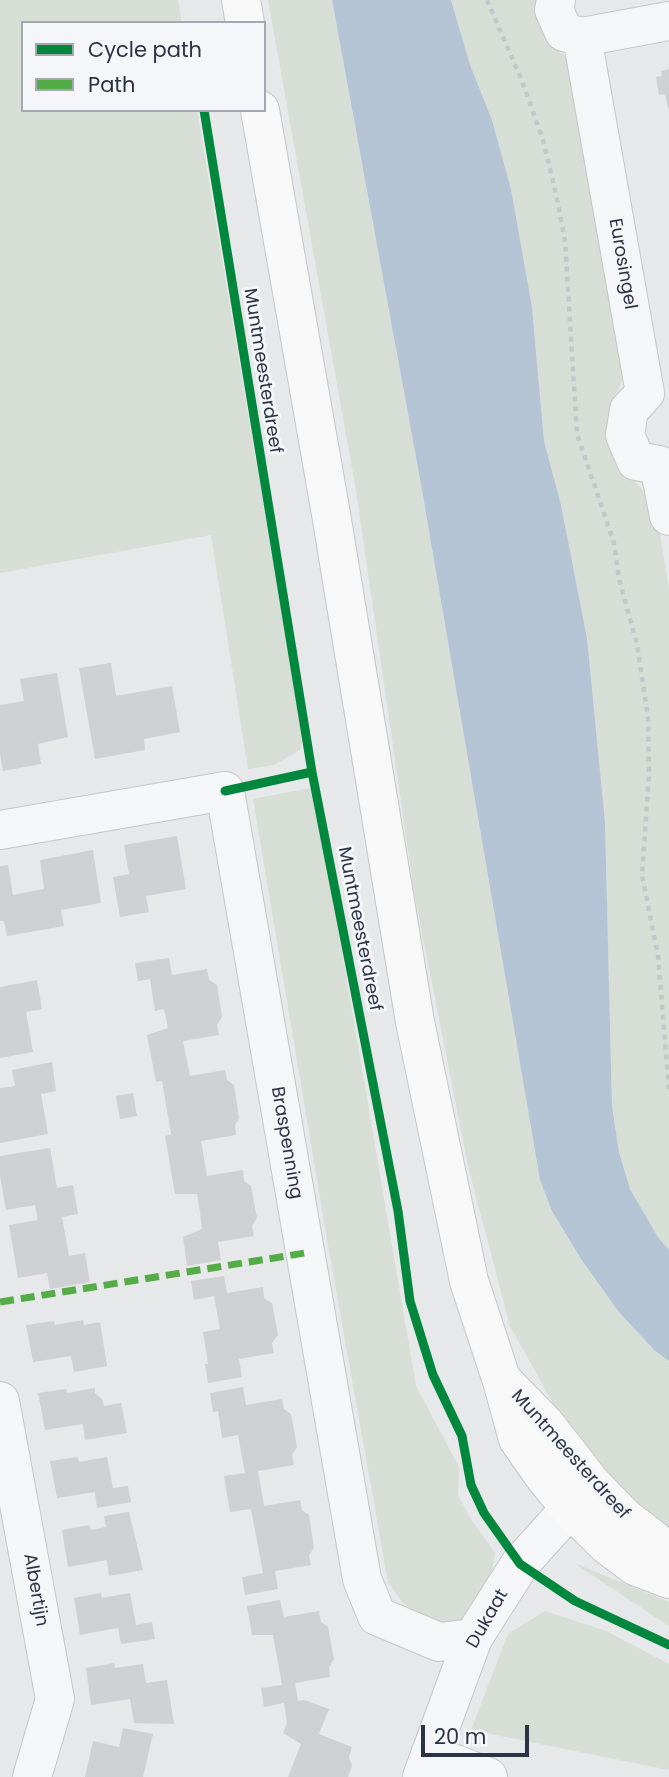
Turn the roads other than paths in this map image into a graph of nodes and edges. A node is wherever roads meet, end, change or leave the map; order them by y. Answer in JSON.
{"nodes":[{"id":1,"x":241,"y":0,"type":"edge"},
{"id":2,"x":556,"y":0,"type":"edge"},
{"id":3,"x":245,"y":21,"type":"edge"},
{"id":4,"x":669,"y":21,"type":"edge"},
{"id":5,"x":582,"y":37,"type":"junction"},
{"id":6,"x":260,"y":112,"type":"edge"},
{"id":7,"x":657,"y":391,"type":"edge"},
{"id":8,"x":664,"y":464,"type":"edge"},
{"id":9,"x":669,"y":516,"type":"edge"},
{"id":10,"x":0,"y":830,"type":"edge"},
{"id":11,"x":0,"y":1401,"type":"edge"},
{"id":12,"x":581,"y":1496,"type":"junction"},
{"id":13,"x":669,"y":1556,"type":"edge"},
{"id":14,"x":669,"y":1579,"type":"edge"},
{"id":15,"x":473,"y":1638,"type":"junction"},
{"id":16,"x":426,"y":1766,"type":"edge"},
{"id":17,"x":32,"y":1777,"type":"edge"},
{"id":18,"x":488,"y":1777,"type":"edge"}],
"edges":[{"from":1,"to":3,"type":"main road"},
{"from":2,"to":5,"type":"street"},
{"from":4,"to":5,"type":"street"},
{"from":5,"to":7,"type":"street","name":"Eurosingel"},
{"from":6,"to":12,"type":"main road","name":"Muntmeesterdreef"},
{"from":7,"to":8,"type":"street","name":"Eurosingel"},
{"from":8,"to":9,"type":"street","name":"Eurosingel"},
{"from":10,"to":15,"type":"street","name":"Braspenning"},
{"from":11,"to":17,"type":"street","name":"Albertijn"},
{"from":12,"to":13,"type":"main road","name":"Muntmeesterdreef"},
{"from":12,"to":14,"type":"main road","name":"Muntmeesterdreef"},
{"from":12,"to":15,"type":"street","name":"Dukaat"},
{"from":15,"to":16,"type":"street","name":"Dukaat"},
{"from":16,"to":18,"type":"street"}]}
